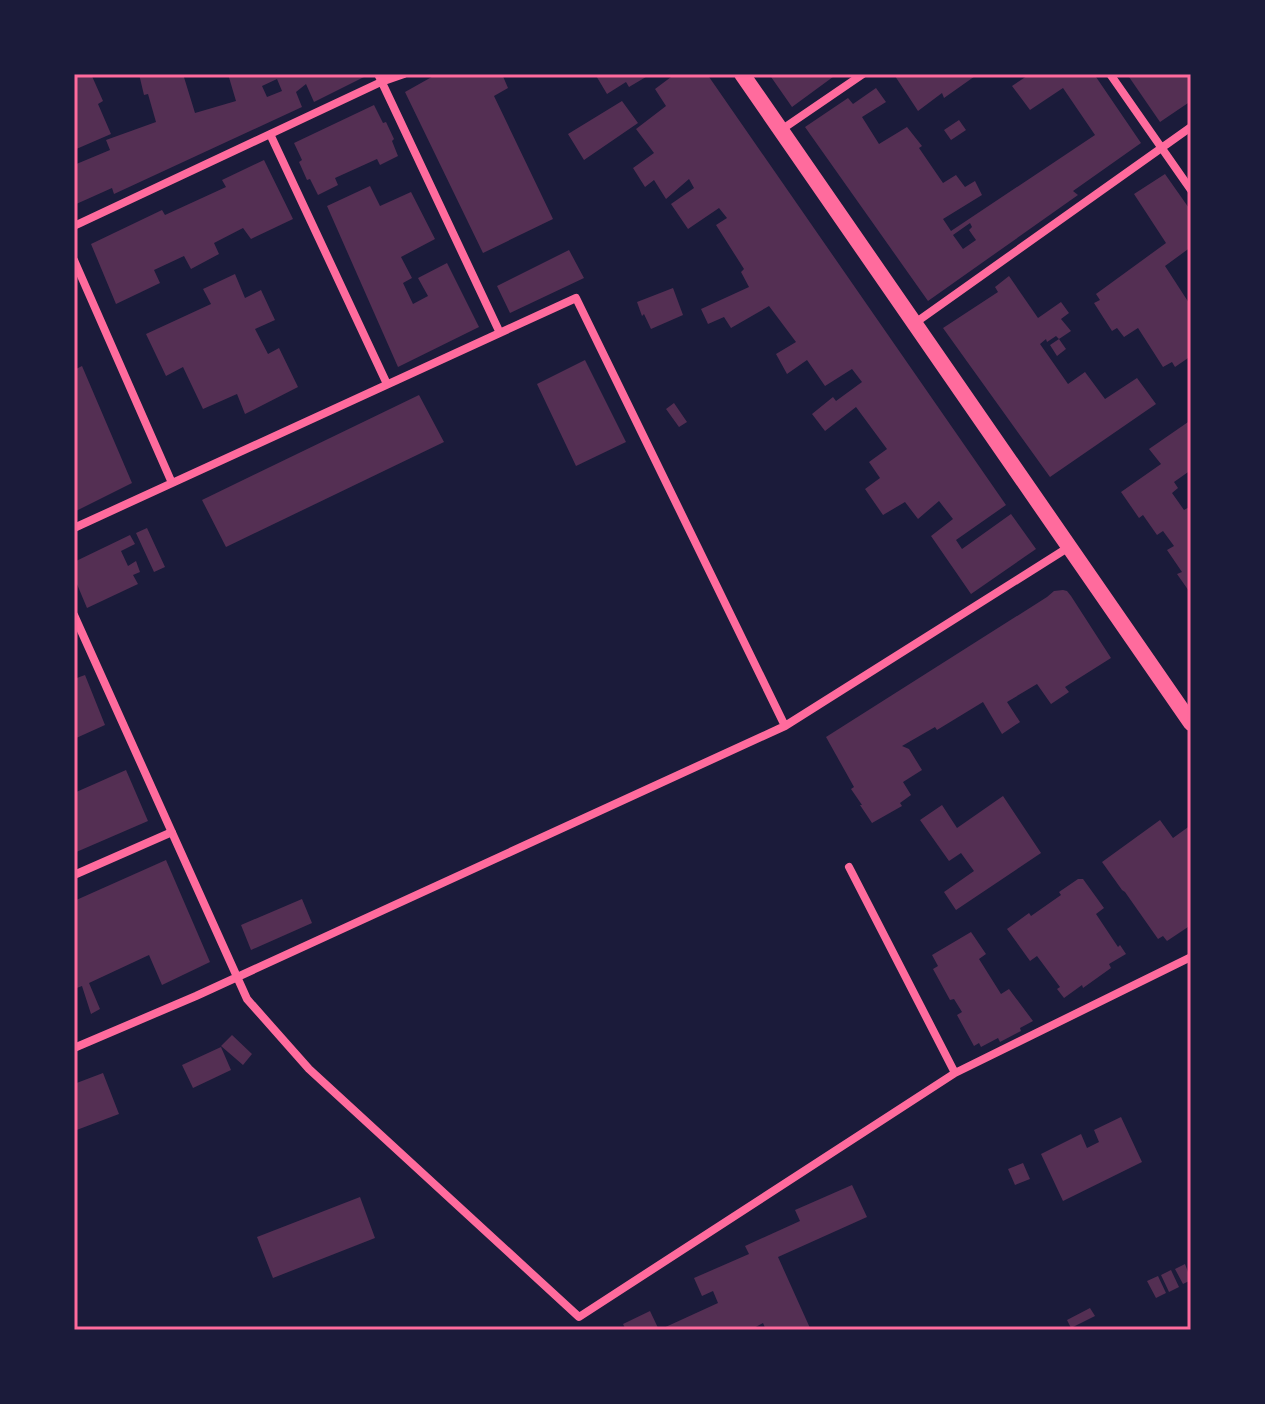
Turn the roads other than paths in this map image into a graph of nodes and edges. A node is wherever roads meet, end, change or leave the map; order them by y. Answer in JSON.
{"nodes":[{"id":1,"x":404,"y":74,"type":"edge"},
{"id":2,"x":742,"y":74,"type":"edge"},
{"id":3,"x":863,"y":74,"type":"edge"},
{"id":4,"x":1110,"y":74,"type":"edge"},
{"id":5,"x":379,"y":78,"type":"edge"},
{"id":6,"x":1191,"y":127,"type":"edge"},
{"id":7,"x":781,"y":130,"type":"junction"},
{"id":8,"x":270,"y":134,"type":"junction"},
{"id":9,"x":1161,"y":148,"type":"junction"},
{"id":10,"x":1191,"y":190,"type":"edge"},
{"id":11,"x":74,"y":226,"type":"edge"},
{"id":12,"x":74,"y":260,"type":"edge"},
{"id":13,"x":915,"y":323,"type":"junction"},
{"id":14,"x":500,"y":333,"type":"junction"},
{"id":15,"x":387,"y":384,"type":"junction"},
{"id":16,"x":172,"y":483,"type":"junction"},
{"id":17,"x":74,"y":528,"type":"edge"},
{"id":18,"x":1069,"y":547,"type":"junction"},
{"id":19,"x":74,"y":615,"type":"edge"},
{"id":20,"x":1191,"y":723,"type":"edge"},
{"id":21,"x":785,"y":726,"type":"junction"},
{"id":22,"x":172,"y":832,"type":"junction"},
{"id":23,"x":849,"y":867,"type":"dead end"},
{"id":24,"x":74,"y":875,"type":"edge"},
{"id":25,"x":1191,"y":957,"type":"edge"},
{"id":26,"x":236,"y":976,"type":"junction"},
{"id":27,"x":74,"y":1048,"type":"edge"},
{"id":28,"x":955,"y":1073,"type":"junction"}],
"edges":[{"from":1,"to":5,"type":"street"},
{"from":2,"to":7,"type":"main road"},
{"from":3,"to":7,"type":"street"},
{"from":4,"to":9,"type":"street"},
{"from":5,"to":8,"type":"street"},
{"from":5,"to":14,"type":"street"},
{"from":6,"to":9,"type":"street"},
{"from":7,"to":13,"type":"main road"},
{"from":8,"to":11,"type":"street"},
{"from":8,"to":15,"type":"street"},
{"from":9,"to":10,"type":"street"},
{"from":9,"to":13,"type":"street"},
{"from":12,"to":16,"type":"street"},
{"from":13,"to":18,"type":"main road"},
{"from":14,"to":15,"type":"street"},
{"from":14,"to":21,"type":"street"},
{"from":15,"to":16,"type":"street"},
{"from":16,"to":17,"type":"street"},
{"from":18,"to":20,"type":"main road"},
{"from":18,"to":21,"type":"street"},
{"from":19,"to":22,"type":"street"},
{"from":21,"to":26,"type":"street"},
{"from":22,"to":24,"type":"street"},
{"from":22,"to":26,"type":"street"},
{"from":23,"to":28,"type":"street"},
{"from":25,"to":28,"type":"street"},
{"from":26,"to":27,"type":"street"},
{"from":26,"to":28,"type":"street"}]}
